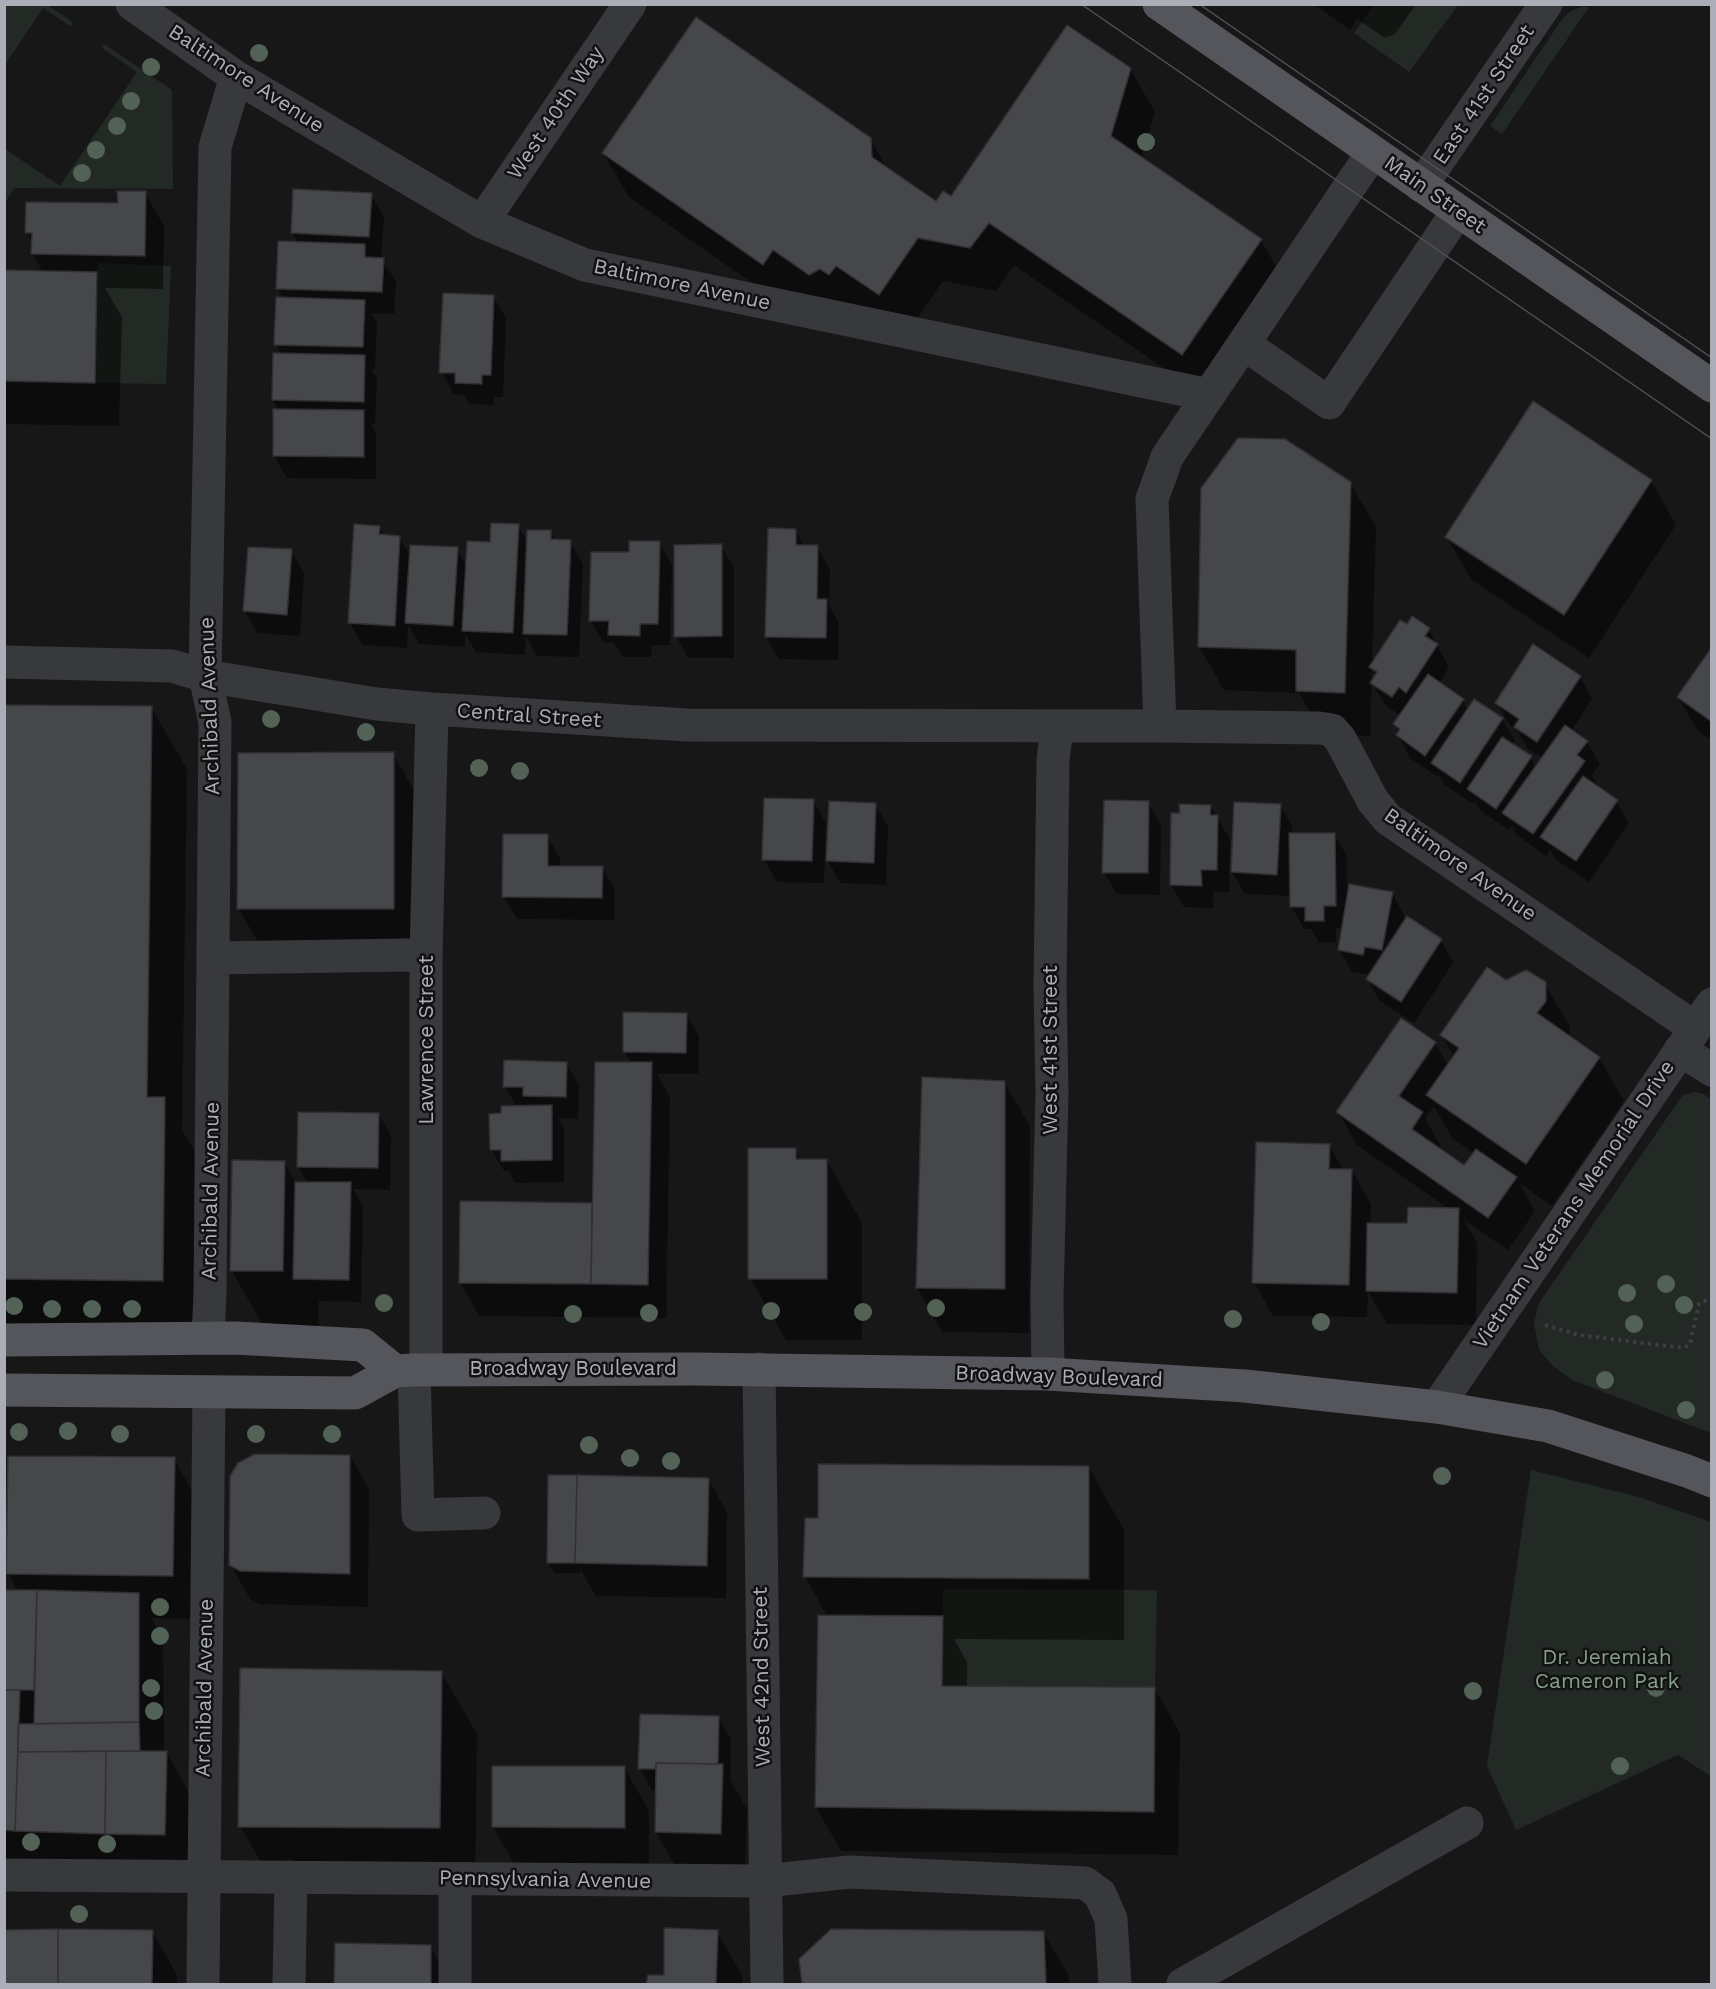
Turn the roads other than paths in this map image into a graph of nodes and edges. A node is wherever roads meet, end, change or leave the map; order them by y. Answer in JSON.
{"nodes":[{"id":1,"x":132,"y":4,"type":"edge"},
{"id":2,"x":630,"y":4,"type":"edge"},
{"id":3,"x":1159,"y":4,"type":"edge"},
{"id":4,"x":1546,"y":4,"type":"edge"},
{"id":5,"x":236,"y":77,"type":"junction"},
{"id":6,"x":1373,"y":152,"type":"junction"},
{"id":7,"x":1421,"y":186,"type":"junction"},
{"id":8,"x":1458,"y":211,"type":"junction"},
{"id":9,"x":482,"y":222,"type":"junction"},
{"id":10,"x":1250,"y":335,"type":"junction"},
{"id":11,"x":1712,"y":386,"type":"edge"},
{"id":12,"x":1209,"y":395,"type":"junction"},
{"id":13,"x":4,"y":662,"type":"edge"},
{"id":14,"x":205,"y":676,"type":"junction"},
{"id":15,"x":432,"y":710,"type":"junction"},
{"id":16,"x":1160,"y":726,"type":"junction"},
{"id":17,"x":1057,"y":727,"type":"junction"},
{"id":18,"x":426,"y":957,"type":"junction"},
{"id":19,"x":213,"y":958,"type":"junction"},
{"id":20,"x":1696,"y":1027,"type":"edge"},
{"id":21,"x":1712,"y":1070,"type":"edge"},
{"id":22,"x":208,"y":1338,"type":"junction"},
{"id":23,"x":4,"y":1340,"type":"edge"},
{"id":24,"x":759,"y":1369,"type":"junction"},
{"id":25,"x":412,"y":1370,"type":"junction"},
{"id":26,"x":1048,"y":1374,"type":"junction"},
{"id":27,"x":4,"y":1389,"type":"edge"},
{"id":28,"x":209,"y":1392,"type":"junction"},
{"id":29,"x":1437,"y":1407,"type":"junction"},
{"id":30,"x":1712,"y":1481,"type":"edge"},
{"id":31,"x":484,"y":1513,"type":"dead end"},
{"id":32,"x":1467,"y":1823,"type":"dead end"},
{"id":33,"x":4,"y":1875,"type":"edge"},
{"id":34,"x":203,"y":1876,"type":"junction"},
{"id":35,"x":291,"y":1877,"type":"junction"},
{"id":36,"x":455,"y":1879,"type":"junction"},
{"id":37,"x":764,"y":1881,"type":"junction"},
{"id":38,"x":203,"y":1984,"type":"edge"},
{"id":39,"x":289,"y":1984,"type":"edge"},
{"id":40,"x":455,"y":1984,"type":"edge"},
{"id":41,"x":767,"y":1984,"type":"edge"},
{"id":42,"x":1115,"y":1984,"type":"edge"},
{"id":43,"x":1183,"y":1984,"type":"edge"}],
"edges":[{"from":1,"to":5,"type":"street","name":"Baltimore Avenue"},
{"from":2,"to":9,"type":"street","name":"West 40th Way"},
{"from":3,"to":6,"type":"main road","name":"Main Street"},
{"from":4,"to":7,"type":"street","name":"East 41st Street"},
{"from":5,"to":9,"type":"street","name":"Baltimore Avenue"},
{"from":5,"to":14,"type":"street","name":"Archibald Avenue"},
{"from":6,"to":7,"type":"main road","name":"Main Street"},
{"from":6,"to":10,"type":"street"},
{"from":7,"to":8,"type":"main road","name":"Main Street"},
{"from":8,"to":10,"type":"street"},
{"from":8,"to":11,"type":"main road","name":"Main Street"},
{"from":9,"to":12,"type":"street","name":"Baltimore Avenue"},
{"from":10,"to":12,"type":"street"},
{"from":12,"to":16,"type":"street"},
{"from":13,"to":14,"type":"street","name":"Central Street"},
{"from":14,"to":15,"type":"street","name":"Central Street"},
{"from":14,"to":19,"type":"street","name":"Archibald Avenue"},
{"from":15,"to":17,"type":"street","name":"Central Street"},
{"from":15,"to":18,"type":"street","name":"Lawrence Street"},
{"from":16,"to":17,"type":"street","name":"Baltimore Avenue"},
{"from":16,"to":20,"type":"street","name":"Baltimore Avenue"},
{"from":17,"to":26,"type":"street","name":"West 41st Street"},
{"from":18,"to":19,"type":"street"},
{"from":18,"to":25,"type":"street","name":"Lawrence Street"},
{"from":19,"to":22,"type":"street","name":"Archibald Avenue"},
{"from":20,"to":21,"type":"street","name":"Baltimore Avenue"},
{"from":20,"to":29,"type":"street","name":"Vietnam Veterans Memorial Drive"},
{"from":22,"to":23,"type":"main road"},
{"from":22,"to":25,"type":"main road"},
{"from":24,"to":25,"type":"main road","name":"Broadway Boulevard"},
{"from":24,"to":26,"type":"main road","name":"Broadway Boulevard"},
{"from":24,"to":37,"type":"street","name":"West 42nd Street"},
{"from":25,"to":28,"type":"main road","name":"Broadway Boulevard"},
{"from":25,"to":31,"type":"street","name":"Lawrence Street"},
{"from":26,"to":29,"type":"main road","name":"Broadway Boulevard"},
{"from":27,"to":28,"type":"main road","name":"Broadway Boulevard"},
{"from":28,"to":34,"type":"street","name":"Archibald Avenue"},
{"from":29,"to":30,"type":"main road","name":"Broadway Boulevard"},
{"from":32,"to":43,"type":"street"},
{"from":33,"to":34,"type":"street","name":"Pennsylvania Avenue"},
{"from":34,"to":35,"type":"street","name":"Pennsylvania Avenue"},
{"from":34,"to":38,"type":"street","name":"Archibald Avenue"},
{"from":35,"to":36,"type":"street","name":"Pennsylvania Avenue"},
{"from":35,"to":39,"type":"street"},
{"from":36,"to":37,"type":"street","name":"Pennsylvania Avenue"},
{"from":36,"to":40,"type":"street"},
{"from":37,"to":41,"type":"street","name":"West 42nd Street"},
{"from":37,"to":42,"type":"street","name":"Pennsylvania Avenue"}]}
